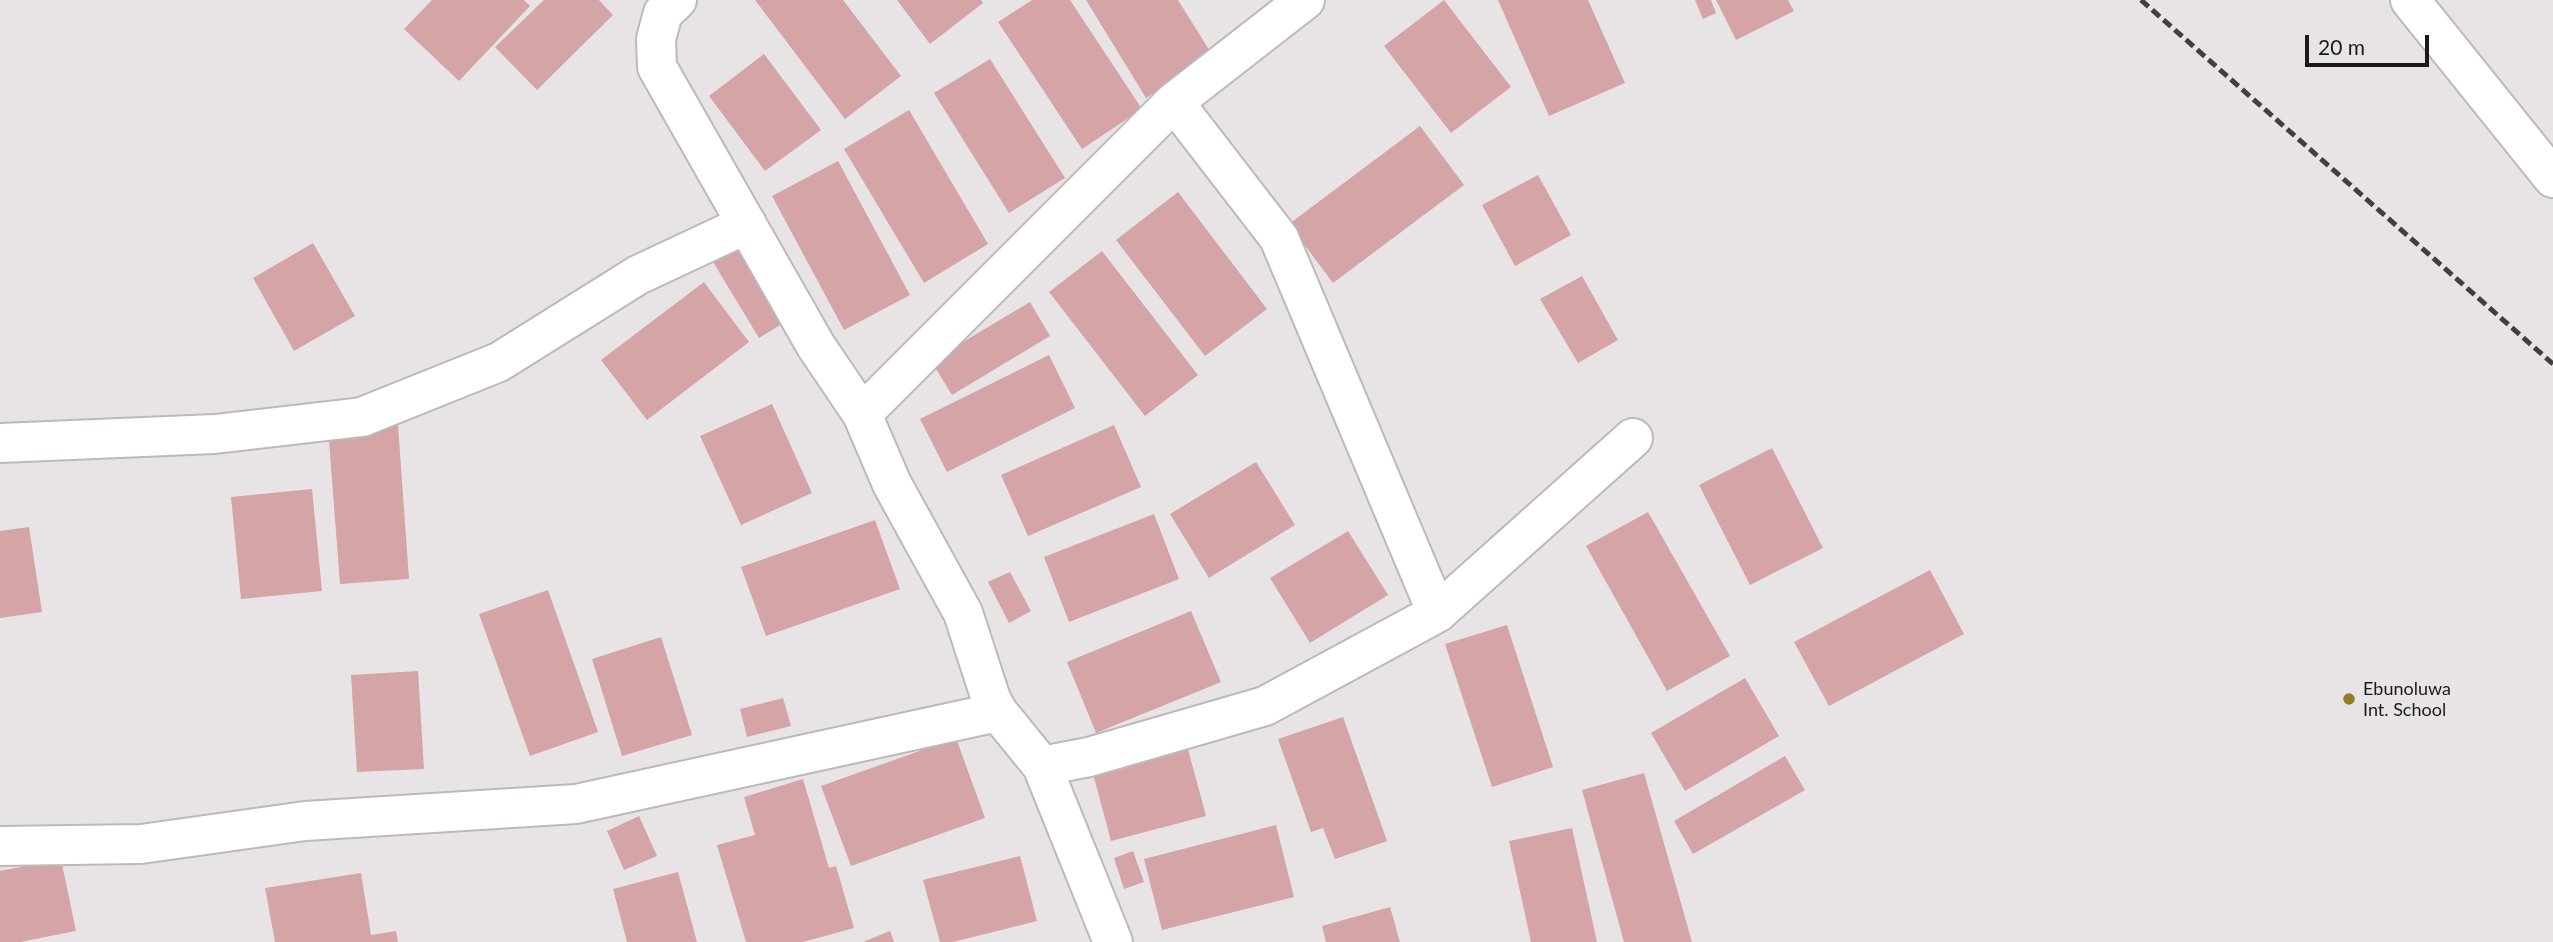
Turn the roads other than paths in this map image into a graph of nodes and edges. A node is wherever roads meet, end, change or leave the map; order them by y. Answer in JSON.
{"nodes":[{"id":1,"x":677,"y":0,"type":"edge"},
{"id":2,"x":1305,"y":0,"type":"edge"},
{"id":3,"x":2410,"y":0,"type":"edge"},
{"id":4,"x":1174,"y":102,"type":"junction"},
{"id":5,"x":2553,"y":178,"type":"edge"},
{"id":6,"x":747,"y":224,"type":"junction"},
{"id":7,"x":862,"y":414,"type":"junction"},
{"id":8,"x":1633,"y":438,"type":"dead end"},
{"id":9,"x":0,"y":443,"type":"edge"},
{"id":10,"x":1437,"y":614,"type":"junction"},
{"id":11,"x":998,"y":712,"type":"junction"},
{"id":12,"x":1042,"y":766,"type":"junction"},
{"id":13,"x":0,"y":846,"type":"edge"},
{"id":14,"x":1113,"y":942,"type":"edge"}],
"edges":[{"from":1,"to":6,"type":"street"},
{"from":2,"to":4,"type":"street"},
{"from":3,"to":5,"type":"street"},
{"from":4,"to":7,"type":"street"},
{"from":4,"to":10,"type":"street"},
{"from":6,"to":7,"type":"street"},
{"from":6,"to":9,"type":"street"},
{"from":7,"to":11,"type":"street"},
{"from":8,"to":10,"type":"street"},
{"from":10,"to":12,"type":"street"},
{"from":11,"to":12,"type":"street"},
{"from":11,"to":13,"type":"street"},
{"from":12,"to":14,"type":"street"}]}
